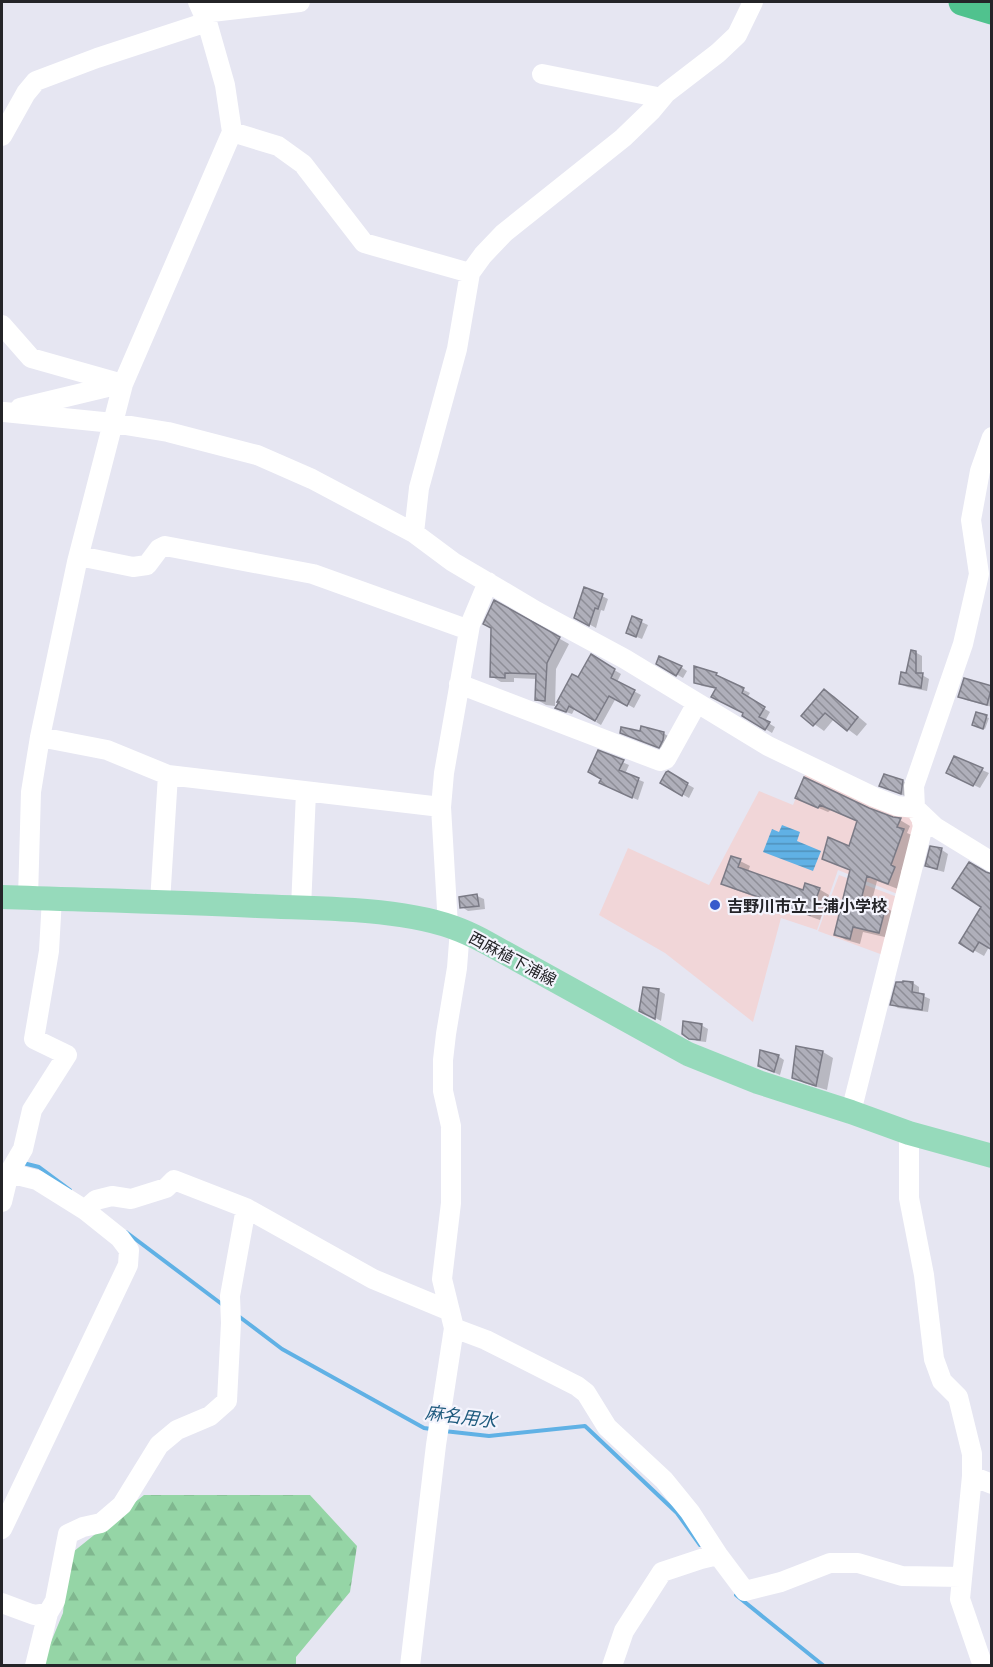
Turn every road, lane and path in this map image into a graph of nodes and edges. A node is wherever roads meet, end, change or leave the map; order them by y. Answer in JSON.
{"nodes":[{"id":1,"x":300,"y":2,"type":"edge"},
{"id":2,"x":753,"y":2,"type":"edge"},
{"id":3,"x":962,"y":2,"type":"edge"},
{"id":4,"x":992,"y":11,"type":"edge"},
{"id":5,"x":203,"y":12,"type":"edge"},
{"id":6,"x":542,"y":74,"type":"dead end"},
{"id":7,"x":662,"y":98,"type":"junction"},
{"id":8,"x":232,"y":132,"type":"junction"},
{"id":9,"x":2,"y":136,"type":"edge"},
{"id":10,"x":470,"y":273,"type":"junction"},
{"id":11,"x":2,"y":325,"type":"edge"},
{"id":12,"x":62,"y":366,"type":"junction"},
{"id":13,"x":123,"y":384,"type":"junction"},
{"id":14,"x":58,"y":399,"type":"junction"},
{"id":15,"x":3,"y":412,"type":"edge"},
{"id":16,"x":113,"y":423,"type":"junction"},
{"id":17,"x":992,"y":437,"type":"edge"},
{"id":18,"x":414,"y":533,"type":"junction"},
{"id":19,"x":79,"y":556,"type":"junction"},
{"id":20,"x":489,"y":582,"type":"junction"},
{"id":21,"x":469,"y":630,"type":"junction"},
{"id":22,"x":459,"y":684,"type":"junction"},
{"id":23,"x":697,"y":703,"type":"junction"},
{"id":24,"x":40,"y":737,"type":"junction"},
{"id":25,"x":168,"y":775,"type":"junction"},
{"id":26,"x":306,"y":792,"type":"junction"},
{"id":27,"x":441,"y":807,"type":"junction"},
{"id":28,"x":915,"y":808,"type":"junction"},
{"id":29,"x":992,"y":862,"type":"edge"},
{"id":30,"x":2,"y":897,"type":"edge"},
{"id":31,"x":28,"y":898,"type":"junction"},
{"id":32,"x":52,"y":898,"type":"junction"},
{"id":33,"x":160,"y":902,"type":"junction"},
{"id":34,"x":301,"y":908,"type":"junction"},
{"id":35,"x":454,"y":928,"type":"junction"},
{"id":36,"x":851,"y":1112,"type":"junction"},
{"id":37,"x":909,"y":1133,"type":"junction"},
{"id":38,"x":992,"y":1156,"type":"edge"},
{"id":39,"x":9,"y":1173,"type":"junction"},
{"id":40,"x":2,"y":1202,"type":"edge"},
{"id":41,"x":91,"y":1205,"type":"junction"},
{"id":42,"x":246,"y":1208,"type":"junction"},
{"id":43,"x":452,"y":1319,"type":"junction"},
{"id":44,"x":972,"y":1476,"type":"junction"},
{"id":45,"x":992,"y":1485,"type":"edge"},
{"id":46,"x":2,"y":1529,"type":"edge"},
{"id":47,"x":712,"y":1556,"type":"junction"},
{"id":48,"x":962,"y":1577,"type":"junction"},
{"id":49,"x":2,"y":1603,"type":"edge"},
{"id":50,"x":48,"y":1613,"type":"junction"},
{"id":51,"x":35,"y":1665,"type":"edge"},
{"id":52,"x":410,"y":1665,"type":"edge"},
{"id":53,"x":612,"y":1665,"type":"edge"},
{"id":54,"x":983,"y":1665,"type":"edge"}],
"edges":[{"from":1,"to":5,"type":"street"},
{"from":2,"to":7,"type":"street"},
{"from":3,"to":4,"type":"highway"},
{"from":5,"to":8,"type":"street"},
{"from":5,"to":9,"type":"street"},
{"from":6,"to":7,"type":"street"},
{"from":7,"to":10,"type":"street"},
{"from":8,"to":10,"type":"street"},
{"from":8,"to":13,"type":"street"},
{"from":10,"to":18,"type":"street"},
{"from":11,"to":12,"type":"street"},
{"from":12,"to":13,"type":"street"},
{"from":12,"to":14,"type":"street"},
{"from":13,"to":14,"type":"street"},
{"from":13,"to":16,"type":"street"},
{"from":14,"to":15,"type":"street"},
{"from":15,"to":16,"type":"street"},
{"from":16,"to":18,"type":"street"},
{"from":16,"to":19,"type":"street"},
{"from":17,"to":28,"type":"street"},
{"from":18,"to":20,"type":"street"},
{"from":19,"to":21,"type":"street"},
{"from":19,"to":24,"type":"street"},
{"from":20,"to":21,"type":"street"},
{"from":20,"to":23,"type":"street"},
{"from":21,"to":22,"type":"street"},
{"from":22,"to":23,"type":"street"},
{"from":22,"to":27,"type":"street"},
{"from":23,"to":28,"type":"street"},
{"from":24,"to":25,"type":"street"},
{"from":24,"to":31,"type":"street"},
{"from":25,"to":26,"type":"street"},
{"from":25,"to":33,"type":"street"},
{"from":26,"to":27,"type":"street"},
{"from":26,"to":34,"type":"street"},
{"from":27,"to":35,"type":"street"},
{"from":28,"to":29,"type":"street"},
{"from":28,"to":36,"type":"street"},
{"from":30,"to":31,"type":"main road","name":"西麻植下浦線"},
{"from":31,"to":32,"type":"main road","name":"西麻植下浦線"},
{"from":32,"to":33,"type":"main road","name":"西麻植下浦線"},
{"from":32,"to":39,"type":"street"},
{"from":33,"to":34,"type":"main road","name":"西麻植下浦線"},
{"from":34,"to":35,"type":"main road","name":"西麻植下浦線"},
{"from":35,"to":36,"type":"main road","name":"西麻植下浦線"},
{"from":35,"to":43,"type":"street"},
{"from":36,"to":37,"type":"main road","name":"西麻植下浦線"},
{"from":37,"to":38,"type":"main road","name":"西麻植下浦線"},
{"from":37,"to":44,"type":"street"},
{"from":39,"to":40,"type":"street"},
{"from":39,"to":41,"type":"street"},
{"from":41,"to":42,"type":"street"},
{"from":41,"to":46,"type":"street"},
{"from":42,"to":43,"type":"street"},
{"from":42,"to":50,"type":"street"},
{"from":43,"to":47,"type":"street"},
{"from":43,"to":52,"type":"street"},
{"from":44,"to":45,"type":"street"},
{"from":44,"to":48,"type":"street"},
{"from":47,"to":48,"type":"street"},
{"from":47,"to":53,"type":"street"},
{"from":48,"to":54,"type":"street"},
{"from":49,"to":50,"type":"street"},
{"from":50,"to":51,"type":"street"}]}
